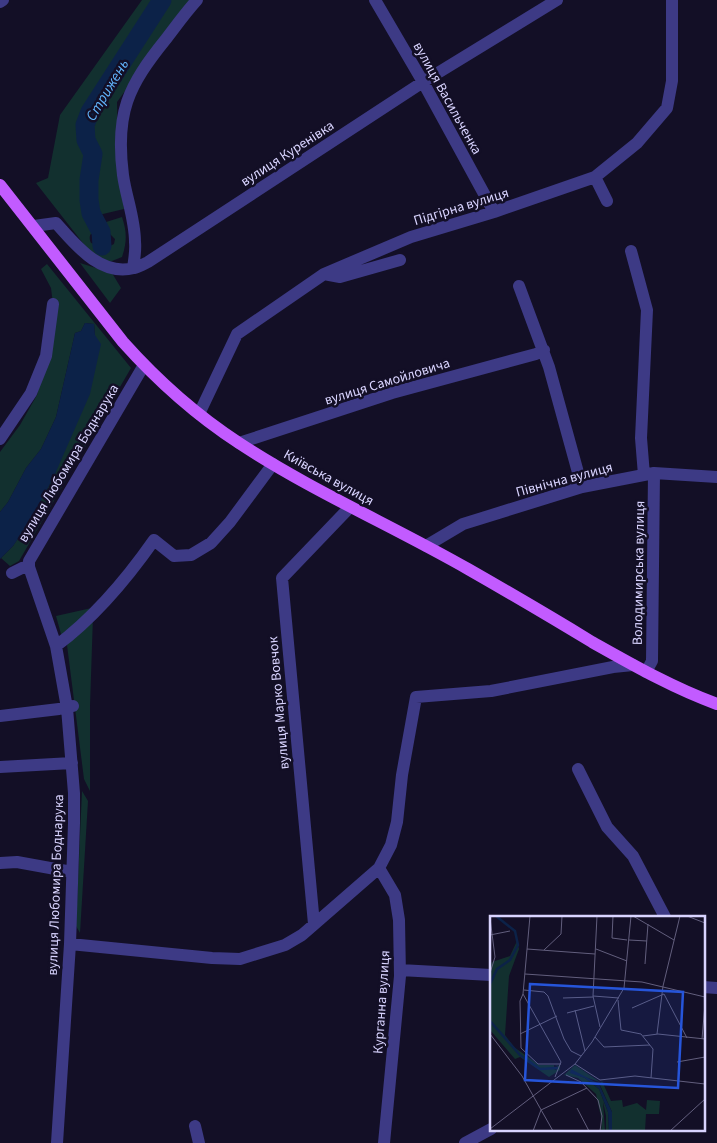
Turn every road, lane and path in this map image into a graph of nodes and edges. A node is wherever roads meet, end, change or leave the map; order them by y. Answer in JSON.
{"nodes":[{"id":1,"x":197,"y":0,"type":"edge"},
{"id":2,"x":375,"y":0,"type":"edge"},
{"id":3,"x":557,"y":0,"type":"edge"},
{"id":4,"x":672,"y":0,"type":"edge"},
{"id":5,"x":423,"y":82,"type":"junction"},
{"id":6,"x":595,"y":177,"type":"junction"},
{"id":7,"x":0,"y":185,"type":"edge"},
{"id":8,"x":607,"y":202,"type":"dead end"},
{"id":9,"x":494,"y":212,"type":"junction"},
{"id":10,"x":34,"y":226,"type":"junction"},
{"id":11,"x":631,"y":251,"type":"dead end"},
{"id":12,"x":400,"y":260,"type":"dead end"},
{"id":13,"x":133,"y":268,"type":"junction"},
{"id":14,"x":324,"y":274,"type":"junction"},
{"id":15,"x":519,"y":286,"type":"dead end"},
{"id":16,"x":53,"y":304,"type":"dead end"},
{"id":17,"x":544,"y":350,"type":"junction"},
{"id":18,"x":144,"y":365,"type":"junction"},
{"id":19,"x":199,"y":414,"type":"junction"},
{"id":20,"x":0,"y":439,"type":"edge"},
{"id":21,"x":239,"y":443,"type":"junction"},
{"id":22,"x":273,"y":464,"type":"junction"},
{"id":23,"x":649,"y":474,"type":"junction"},
{"id":24,"x":717,"y":477,"type":"edge"},
{"id":25,"x":582,"y":487,"type":"junction"},
{"id":26,"x":350,"y":507,"type":"junction"},
{"id":27,"x":426,"y":546,"type":"junction"},
{"id":28,"x":29,"y":566,"type":"junction"},
{"id":29,"x":12,"y":573,"type":"dead end"},
{"id":30,"x":56,"y":646,"type":"junction"},
{"id":31,"x":633,"y":665,"type":"junction"},
{"id":32,"x":646,"y":672,"type":"junction"},
{"id":33,"x":717,"y":704,"type":"edge"},
{"id":34,"x":70,"y":707,"type":"junction"},
{"id":35,"x":0,"y":716,"type":"edge"},
{"id":36,"x":72,"y":762,"type":"junction"},
{"id":37,"x":0,"y":766,"type":"edge"},
{"id":38,"x":578,"y":769,"type":"dead end"},
{"id":39,"x":0,"y":863,"type":"edge"},
{"id":40,"x":379,"y":868,"type":"junction"},
{"id":41,"x":72,"y":872,"type":"junction"},
{"id":42,"x":664,"y":916,"type":"edge"},
{"id":43,"x":314,"y":924,"type":"junction"},
{"id":44,"x":70,"y":944,"type":"junction"},
{"id":45,"x":400,"y":970,"type":"junction"},
{"id":46,"x":490,"y":975,"type":"edge"},
{"id":47,"x":704,"y":987,"type":"edge"},
{"id":48,"x":717,"y":988,"type":"edge"},
{"id":49,"x":195,"y":1126,"type":"dead end"},
{"id":50,"x":490,"y":1130,"type":"edge"},
{"id":51,"x":57,"y":1143,"type":"edge"},
{"id":52,"x":199,"y":1143,"type":"edge"},
{"id":53,"x":384,"y":1143,"type":"edge"},
{"id":54,"x":466,"y":1143,"type":"edge"}],
"edges":[{"from":1,"to":13,"type":"street"},
{"from":2,"to":5,"type":"street","name":"вулиця Васильченка"},
{"from":3,"to":5,"type":"street","name":"вулиця Куренівка"},
{"from":4,"to":6,"type":"street","name":"Підгірна вулиця"},
{"from":5,"to":9,"type":"street","name":"вулиця Васильченка"},
{"from":5,"to":13,"type":"street","name":"вулиця Куренівка"},
{"from":6,"to":8,"type":"street"},
{"from":6,"to":9,"type":"street","name":"Підгірна вулиця"},
{"from":7,"to":10,"type":"main road","name":"Київська вулиця"},
{"from":9,"to":14,"type":"street","name":"Підгірна вулиця"},
{"from":10,"to":13,"type":"street","name":"вулиця Куренівка"},
{"from":10,"to":18,"type":"main road","name":"Київська вулиця"},
{"from":11,"to":23,"type":"street","name":"Володимирська вулиця"},
{"from":12,"to":14,"type":"street"},
{"from":14,"to":19,"type":"street","name":"Підгірна вулиця"},
{"from":15,"to":17,"type":"street"},
{"from":16,"to":20,"type":"street"},
{"from":17,"to":21,"type":"street","name":"вулиця Самойловича"},
{"from":17,"to":25,"type":"street"},
{"from":18,"to":19,"type":"main road","name":"Київська вулиця"},
{"from":18,"to":28,"type":"street","name":"вулиця Любомира Боднарука"},
{"from":19,"to":21,"type":"main road","name":"Київська вулиця"},
{"from":21,"to":22,"type":"main road","name":"Київська вулиця"},
{"from":22,"to":26,"type":"main road","name":"Київська вулиця"},
{"from":22,"to":30,"type":"street"},
{"from":23,"to":24,"type":"street","name":"Північна вулиця"},
{"from":23,"to":25,"type":"street","name":"Північна вулиця"},
{"from":23,"to":32,"type":"street","name":"Володимирська вулиця"},
{"from":25,"to":27,"type":"street","name":"Північна вулиця"},
{"from":26,"to":27,"type":"main road","name":"Київська вулиця"},
{"from":26,"to":43,"type":"street","name":"вулиця Марко Вовчок"},
{"from":27,"to":31,"type":"main road","name":"Київська вулиця"},
{"from":28,"to":29,"type":"street"},
{"from":28,"to":30,"type":"street","name":"вулиця Любомира Боднарука"},
{"from":30,"to":34,"type":"street","name":"вулиця Любомира Боднарука"},
{"from":31,"to":32,"type":"main road","name":"Київська вулиця"},
{"from":31,"to":40,"type":"street"},
{"from":32,"to":33,"type":"main road","name":"Київська вулиця"},
{"from":34,"to":35,"type":"street"},
{"from":34,"to":36,"type":"street","name":"вулиця Любомира Боднарука"},
{"from":36,"to":37,"type":"street"},
{"from":36,"to":41,"type":"street","name":"вулиця Любомира Боднарука"},
{"from":38,"to":42,"type":"street"},
{"from":39,"to":41,"type":"street"},
{"from":40,"to":43,"type":"street"},
{"from":40,"to":45,"type":"street","name":"Курганна вулиця"},
{"from":41,"to":44,"type":"street","name":"вулиця Любомира Боднарука"},
{"from":43,"to":44,"type":"street"},
{"from":44,"to":51,"type":"street","name":"вулиця Любомира Боднарука"},
{"from":45,"to":46,"type":"street"},
{"from":45,"to":53,"type":"street","name":"Курганна вулиця"},
{"from":47,"to":48,"type":"street"},
{"from":49,"to":52,"type":"street"},
{"from":50,"to":54,"type":"street"}]}
